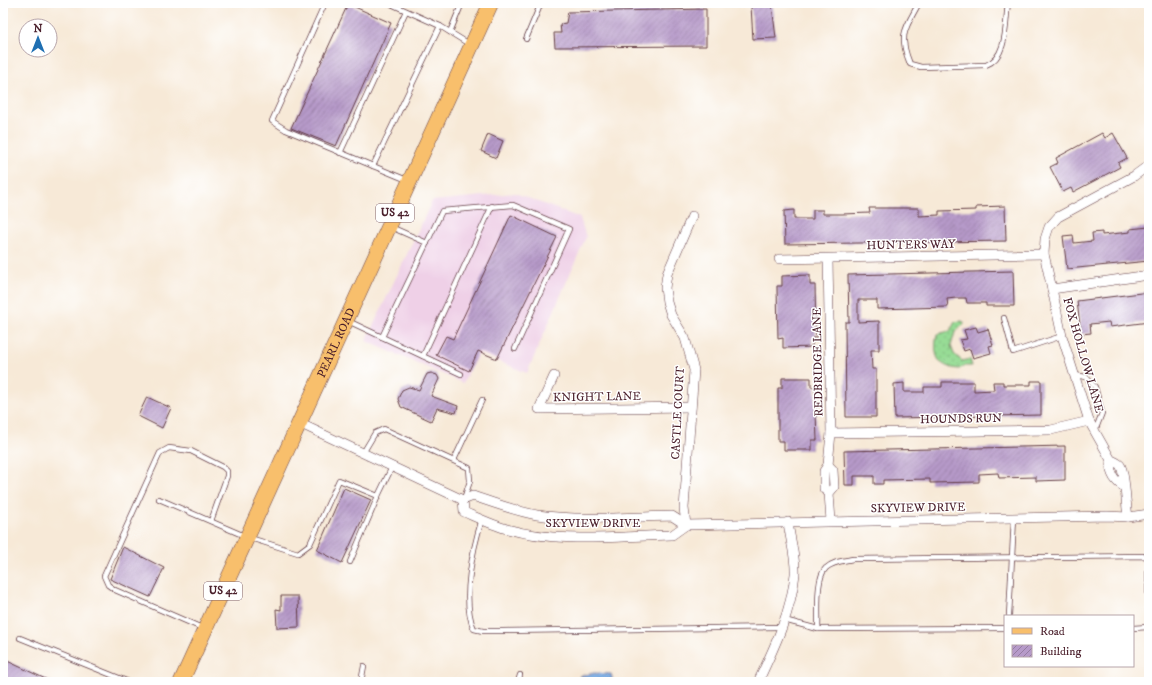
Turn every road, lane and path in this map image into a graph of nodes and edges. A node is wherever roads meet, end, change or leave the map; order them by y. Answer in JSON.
{"nodes":[{"id":1,"x":325,"y":3,"type":"edge"},
{"id":2,"x":389,"y":3,"type":"edge"},
{"id":3,"x":462,"y":3,"type":"edge"},
{"id":4,"x":491,"y":3,"type":"edge"},
{"id":5,"x":541,"y":3,"type":"edge"},
{"id":6,"x":918,"y":3,"type":"edge"},
{"id":7,"x":1008,"y":3,"type":"edge"},
{"id":8,"x":406,"y":11,"type":"junction"},
{"id":9,"x":440,"y":26,"type":"junction"},
{"id":10,"x":450,"y":32,"type":"junction"},
{"id":11,"x":526,"y":39,"type":"dead end"},
{"id":12,"x":471,"y":46,"type":"junction"},
{"id":13,"x":340,"y":153,"type":"junction"},
{"id":14,"x":1149,"y":165,"type":"edge"},
{"id":15,"x":373,"y":166,"type":"junction"},
{"id":16,"x":409,"y":181,"type":"junction"},
{"id":17,"x":492,"y":206,"type":"junction"},
{"id":18,"x":692,"y":216,"type":"dead end"},
{"id":19,"x":389,"y":227,"type":"junction"},
{"id":20,"x":426,"y":242,"type":"junction"},
{"id":21,"x":1044,"y":254,"type":"junction"},
{"id":22,"x":779,"y":259,"type":"dead end"},
{"id":23,"x":828,"y":259,"type":"junction"},
{"id":24,"x":1149,"y":275,"type":"edge"},
{"id":25,"x":1052,"y":289,"type":"junction"},
{"id":26,"x":1004,"y":318,"type":"dead end"},
{"id":27,"x":346,"y":320,"type":"junction"},
{"id":28,"x":1062,"y":336,"type":"junction"},
{"id":29,"x":382,"y":337,"type":"junction"},
{"id":30,"x":515,"y":349,"type":"dead end"},
{"id":31,"x":423,"y":356,"type":"junction"},
{"id":32,"x":461,"y":374,"type":"dead end"},
{"id":33,"x":1075,"y":375,"type":"junction"},
{"id":34,"x":554,"y":376,"type":"dead end"},
{"id":35,"x":482,"y":400,"type":"dead end"},
{"id":36,"x":691,"y":407,"type":"junction"},
{"id":37,"x":1089,"y":421,"type":"junction"},
{"id":38,"x":299,"y":424,"type":"junction"},
{"id":39,"x":1095,"y":431,"type":"junction"},
{"id":40,"x":831,"y":433,"type":"junction"},
{"id":41,"x":362,"y":453,"type":"junction"},
{"id":42,"x":454,"y":460,"type":"junction"},
{"id":43,"x":392,"y":467,"type":"junction"},
{"id":44,"x":378,"y":496,"type":"junction"},
{"id":45,"x":159,"y":499,"type":"dead end"},
{"id":46,"x":463,"y":500,"type":"junction"},
{"id":47,"x":1149,"y":514,"type":"edge"},
{"id":48,"x":1128,"y":517,"type":"junction"},
{"id":49,"x":1014,"y":518,"type":"junction"},
{"id":50,"x":482,"y":519,"type":"junction"},
{"id":51,"x":211,"y":521,"type":"junction"},
{"id":52,"x":831,"y":521,"type":"junction"},
{"id":53,"x":788,"y":522,"type":"junction"},
{"id":54,"x":686,"y":525,"type":"junction"},
{"id":55,"x":247,"y":537,"type":"junction"},
{"id":56,"x":1012,"y":558,"type":"junction"},
{"id":57,"x":350,"y":562,"type":"dead end"},
{"id":58,"x":1009,"y":615,"type":"edge"},
{"id":59,"x":783,"y":624,"type":"junction"},
{"id":60,"x":1004,"y":628,"type":"edge"},
{"id":61,"x":1134,"y":628,"type":"edge"},
{"id":62,"x":205,"y":629,"type":"junction"},
{"id":63,"x":818,"y":629,"type":"junction"},
{"id":64,"x":20,"y":638,"type":"dead end"},
{"id":65,"x":364,"y":666,"type":"dead end"},
{"id":66,"x":520,"y":675,"type":"dead end"},
{"id":67,"x":129,"y":682,"type":"edge"},
{"id":68,"x":181,"y":682,"type":"edge"},
{"id":69,"x":361,"y":682,"type":"edge"},
{"id":70,"x":518,"y":682,"type":"edge"},
{"id":71,"x":758,"y":682,"type":"edge"}],
"edges":[{"from":1,"to":13,"type":"lane"},
{"from":2,"to":8,"type":"lane"},
{"from":3,"to":10,"type":"lane"},
{"from":4,"to":12,"type":"main road","name":"PEARL ROAD","number":"US 42"},
{"from":5,"to":11,"type":"lane"},
{"from":6,"to":7,"type":"lane"},
{"from":8,"to":9,"type":"lane"},
{"from":8,"to":13,"type":"lane"},
{"from":9,"to":10,"type":"lane"},
{"from":9,"to":15,"type":"lane"},
{"from":10,"to":12,"type":"lane"},
{"from":12,"to":16,"type":"main road","name":"PEARL ROAD","number":"US 42"},
{"from":13,"to":15,"type":"lane"},
{"from":14,"to":21,"type":"street","name":"FOX HOLLOW LANE"},
{"from":15,"to":16,"type":"lane"},
{"from":16,"to":19,"type":"main road","name":"PEARL ROAD","number":"US 42"},
{"from":17,"to":20,"type":"lane"},
{"from":17,"to":30,"type":"lane"},
{"from":17,"to":31,"type":"lane"},
{"from":18,"to":36,"type":"street","name":"CASTLE COURT"},
{"from":19,"to":20,"type":"lane"},
{"from":19,"to":27,"type":"main road","name":"PEARL ROAD","number":"US 42"},
{"from":20,"to":29,"type":"lane"},
{"from":21,"to":23,"type":"street","name":"HUNTERS WAY"},
{"from":21,"to":25,"type":"street","name":"FOX HOLLOW LANE"},
{"from":22,"to":23,"type":"street","name":"HUNTERS WAY"},
{"from":23,"to":40,"type":"street","name":"REDBRIDGE LANE"},
{"from":24,"to":25,"type":"street"},
{"from":25,"to":28,"type":"street","name":"FOX HOLLOW LANE"},
{"from":26,"to":28,"type":"lane"},
{"from":27,"to":29,"type":"lane"},
{"from":27,"to":38,"type":"main road","name":"PEARL ROAD","number":"US 42"},
{"from":28,"to":33,"type":"street","name":"FOX HOLLOW LANE"},
{"from":29,"to":31,"type":"lane"},
{"from":31,"to":32,"type":"lane"},
{"from":33,"to":37,"type":"street","name":"FOX HOLLOW LANE"},
{"from":33,"to":39,"type":"lane"},
{"from":34,"to":36,"type":"street","name":"KNIGHT LANE"},
{"from":35,"to":42,"type":"lane"},
{"from":36,"to":54,"type":"street","name":"CASTLE COURT"},
{"from":37,"to":39,"type":"street","name":"FOX HOLLOW LANE"},
{"from":37,"to":40,"type":"street","name":"HOUNDS RUN"},
{"from":38,"to":41,"type":"street","name":"SKYVIEW DRIVE"},
{"from":38,"to":55,"type":"main road","name":"PEARL ROAD","number":"US 42"},
{"from":39,"to":48,"type":"street","name":"FOX HOLLOW LANE"},
{"from":40,"to":52,"type":"street","name":"REDBRIDGE LANE"},
{"from":41,"to":42,"type":"lane"},
{"from":41,"to":43,"type":"street","name":"SKYVIEW DRIVE"},
{"from":42,"to":46,"type":"lane"},
{"from":43,"to":44,"type":"lane"},
{"from":43,"to":46,"type":"street","name":"SKYVIEW DRIVE"},
{"from":44,"to":55,"type":"lane"},
{"from":44,"to":57,"type":"lane"},
{"from":45,"to":51,"type":"lane"},
{"from":46,"to":50,"type":"street","name":"SKYVIEW DRIVE"},
{"from":46,"to":54,"type":"street","name":"SKYVIEW DRIVE"},
{"from":47,"to":48,"type":"street","name":"SKYVIEW DRIVE"},
{"from":48,"to":49,"type":"street","name":"SKYVIEW DRIVE"},
{"from":49,"to":52,"type":"street","name":"SKYVIEW DRIVE"},
{"from":49,"to":56,"type":"lane"},
{"from":50,"to":54,"type":"street","name":"SKYVIEW DRIVE"},
{"from":50,"to":59,"type":"lane"},
{"from":51,"to":55,"type":"lane"},
{"from":51,"to":62,"type":"lane"},
{"from":52,"to":53,"type":"street","name":"SKYVIEW DRIVE"},
{"from":53,"to":54,"type":"street","name":"SKYVIEW DRIVE"},
{"from":53,"to":59,"type":"street"},
{"from":55,"to":62,"type":"main road","name":"PEARL ROAD","number":"US 42"},
{"from":56,"to":58,"type":"lane"},
{"from":56,"to":61,"type":"lane"},
{"from":56,"to":63,"type":"lane"},
{"from":59,"to":63,"type":"lane"},
{"from":59,"to":71,"type":"street"},
{"from":60,"to":63,"type":"lane"},
{"from":62,"to":68,"type":"main road","name":"PEARL ROAD","number":"US 42"},
{"from":64,"to":67,"type":"lane"},
{"from":65,"to":69,"type":"lane"},
{"from":66,"to":70,"type":"lane"}]}
